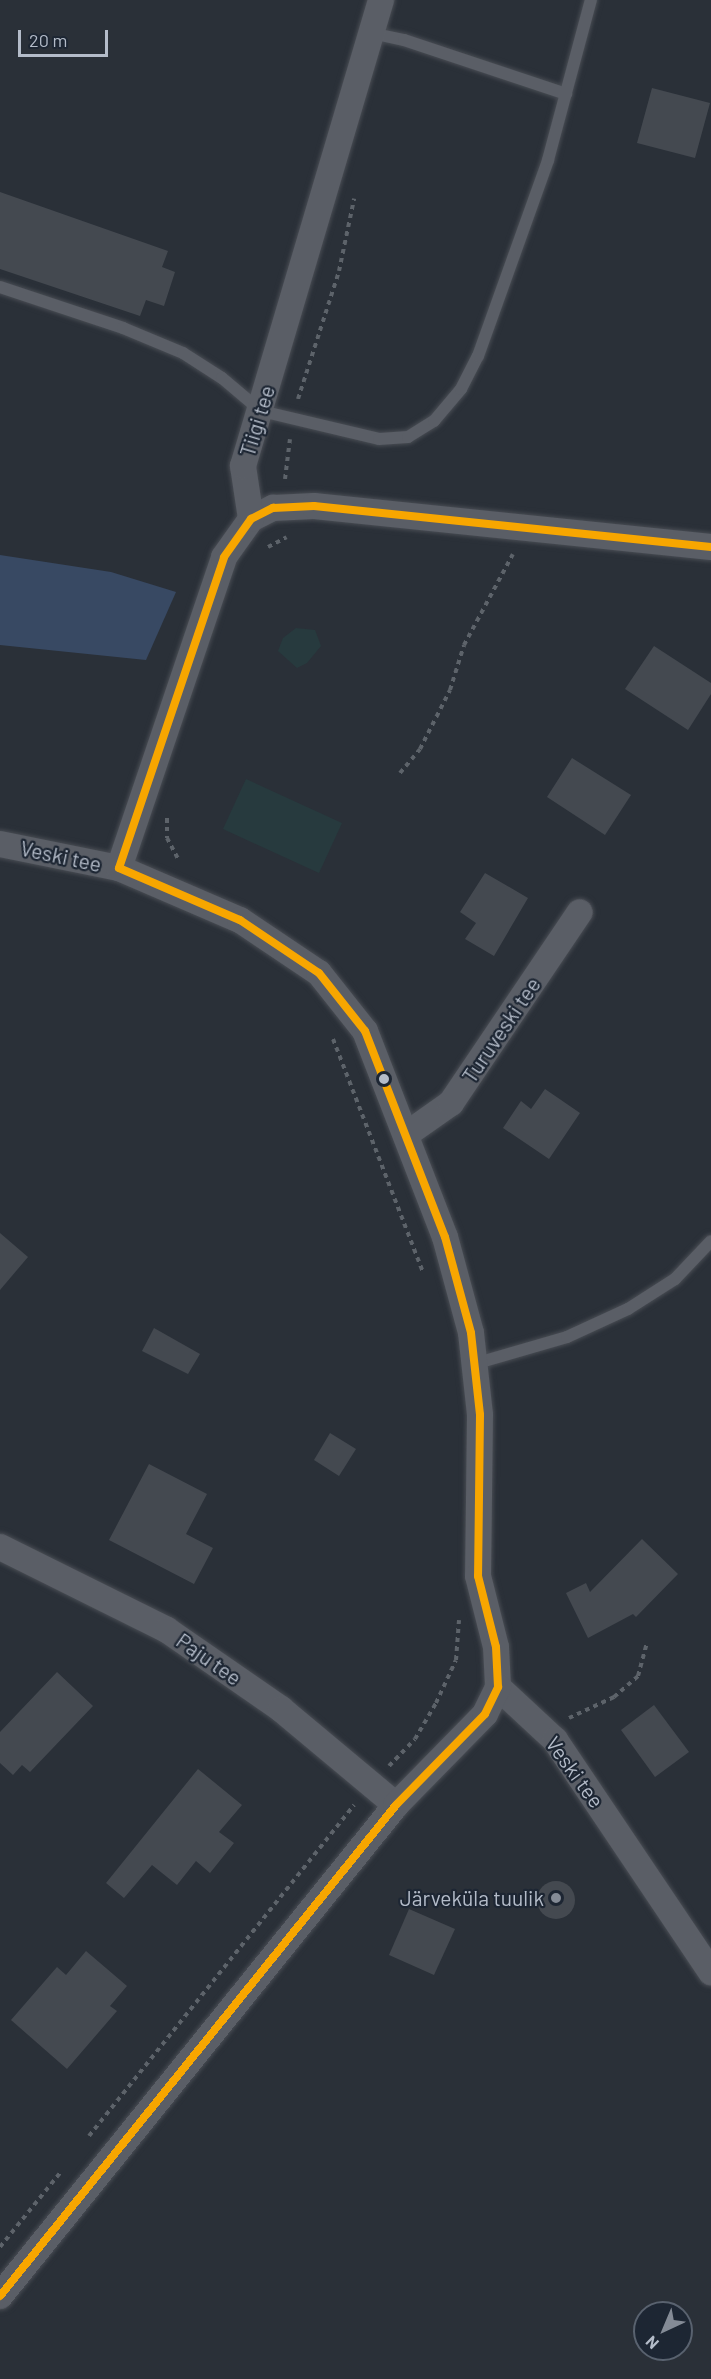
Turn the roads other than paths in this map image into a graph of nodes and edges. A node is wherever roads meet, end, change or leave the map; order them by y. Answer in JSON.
{"nodes":[{"id":1,"x":381,"y":0,"type":"edge"},
{"id":2,"x":591,"y":0,"type":"edge"},
{"id":3,"x":371,"y":33,"type":"junction"},
{"id":4,"x":566,"y":94,"type":"junction"},
{"id":5,"x":0,"y":287,"type":"edge"},
{"id":6,"x":261,"y":411,"type":"junction"},
{"id":7,"x":251,"y":519,"type":"junction"},
{"id":8,"x":711,"y":547,"type":"edge"},
{"id":9,"x":0,"y":844,"type":"edge"},
{"id":10,"x":119,"y":868,"type":"junction"},
{"id":11,"x":580,"y":912,"type":"dead end"},
{"id":12,"x":407,"y":1134,"type":"junction"},
{"id":13,"x":711,"y":1241,"type":"edge"},
{"id":14,"x":474,"y":1364,"type":"junction"},
{"id":15,"x":0,"y":1547,"type":"edge"},
{"id":16,"x":498,"y":1687,"type":"junction"},
{"id":17,"x":396,"y":1805,"type":"junction"},
{"id":18,"x":711,"y":1972,"type":"edge"},
{"id":19,"x":0,"y":2296,"type":"edge"}],
"edges":[{"from":1,"to":3,"type":"street","name":"Tiigi tee"},
{"from":2,"to":4,"type":"lane"},
{"from":3,"to":4,"type":"lane"},
{"from":3,"to":6,"type":"street","name":"Tiigi tee"},
{"from":4,"to":6,"type":"lane"},
{"from":5,"to":6,"type":"lane"},
{"from":6,"to":7,"type":"street","name":"Tiigi tee"},
{"from":7,"to":8,"type":"street"},
{"from":7,"to":10,"type":"street"},
{"from":9,"to":10,"type":"street","name":"Veski tee"},
{"from":10,"to":12,"type":"street","name":"Veski tee"},
{"from":11,"to":12,"type":"street","name":"Turuveski tee"},
{"from":12,"to":14,"type":"street","name":"Veski tee"},
{"from":13,"to":14,"type":"lane"},
{"from":14,"to":16,"type":"street","name":"Veski tee"},
{"from":15,"to":17,"type":"street","name":"Paju tee"},
{"from":16,"to":17,"type":"street"},
{"from":16,"to":18,"type":"street","name":"Veski tee"},
{"from":17,"to":19,"type":"street"}]}
